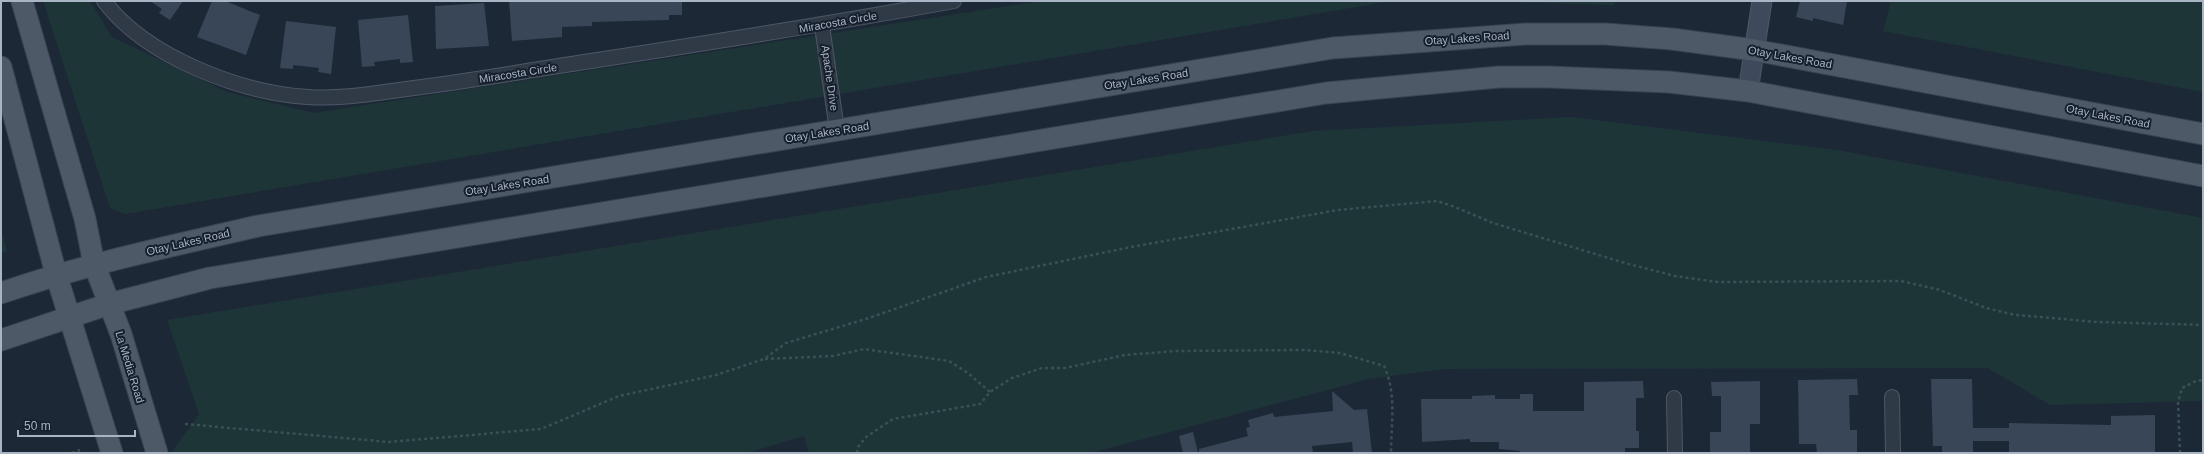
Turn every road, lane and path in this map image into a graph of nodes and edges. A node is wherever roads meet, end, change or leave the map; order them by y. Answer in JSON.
{"nodes":[{"id":1,"x":22,"y":1,"type":"edge"},
{"id":2,"x":104,"y":1,"type":"edge"},
{"id":3,"x":954,"y":1,"type":"edge"},
{"id":4,"x":1762,"y":1,"type":"edge"},
{"id":5,"x":822,"y":26,"type":"junction"},
{"id":6,"x":1754,"y":50,"type":"junction"},
{"id":7,"x":1,"y":67,"type":"edge"},
{"id":8,"x":1748,"y":91,"type":"junction"},
{"id":9,"x":837,"y":130,"type":"junction"},
{"id":10,"x":2203,"y":134,"type":"edge"},
{"id":11,"x":2203,"y":165,"type":"edge"},
{"id":12,"x":2163,"y":168,"type":"junction"},
{"id":13,"x":2203,"y":176,"type":"edge"},
{"id":14,"x":94,"y":264,"type":"junction"},
{"id":15,"x":56,"y":274,"type":"junction"},
{"id":16,"x":1,"y":293,"type":"edge"},
{"id":17,"x":109,"y":304,"type":"junction"},
{"id":18,"x":69,"y":316,"type":"junction"},
{"id":19,"x":2203,"y":325,"type":"edge"},
{"id":20,"x":1,"y":340,"type":"edge"},
{"id":21,"x":764,"y":359,"type":"junction"},
{"id":22,"x":2203,"y":380,"type":"edge"},
{"id":23,"x":990,"y":392,"type":"junction"},
{"id":24,"x":1892,"y":397,"type":"dead end"},
{"id":25,"x":1674,"y":398,"type":"dead end"},
{"id":26,"x":185,"y":424,"type":"dead end"},
{"id":27,"x":80,"y":450,"type":"dead end"},
{"id":28,"x":72,"y":453,"type":"edge"},
{"id":29,"x":112,"y":453,"type":"edge"},
{"id":30,"x":156,"y":453,"type":"edge"},
{"id":31,"x":857,"y":453,"type":"edge"},
{"id":32,"x":1391,"y":453,"type":"edge"},
{"id":33,"x":1675,"y":453,"type":"edge"},
{"id":34,"x":1893,"y":453,"type":"edge"},
{"id":35,"x":2180,"y":453,"type":"edge"}],
"edges":[{"from":1,"to":14,"type":"main road"},
{"from":2,"to":5,"type":"street","name":"Miracosta Circle"},
{"from":3,"to":5,"type":"street","name":"Miracosta Circle"},
{"from":4,"to":6,"type":"main road"},
{"from":5,"to":9,"type":"street","name":"Apache Drive"},
{"from":6,"to":8,"type":"main road"},
{"from":6,"to":9,"type":"main road","name":"Otay Lakes Road"},
{"from":6,"to":10,"type":"main road","name":"Otay Lakes Road"},
{"from":7,"to":15,"type":"main road"},
{"from":8,"to":12,"type":"main road"},
{"from":8,"to":17,"type":"main road"},
{"from":9,"to":14,"type":"main road","name":"Otay Lakes Road"},
{"from":11,"to":12,"type":"main road"},
{"from":12,"to":13,"type":"main road"},
{"from":14,"to":15,"type":"main road","name":"Otay Lakes Road"},
{"from":14,"to":17,"type":"main road"},
{"from":15,"to":16,"type":"main road","name":"Otay Lakes Road"},
{"from":15,"to":18,"type":"main road"},
{"from":17,"to":18,"type":"main road"},
{"from":17,"to":30,"type":"main road","name":"La Media Road"},
{"from":18,"to":20,"type":"main road"},
{"from":18,"to":29,"type":"main road"},
{"from":19,"to":21,"type":"path"},
{"from":21,"to":23,"type":"path"},
{"from":21,"to":26,"type":"path"},
{"from":22,"to":35,"type":"path"},
{"from":23,"to":31,"type":"path"},
{"from":23,"to":32,"type":"path"},
{"from":24,"to":34,"type":"street"},
{"from":25,"to":33,"type":"street"},
{"from":27,"to":28,"type":"path"}]}
